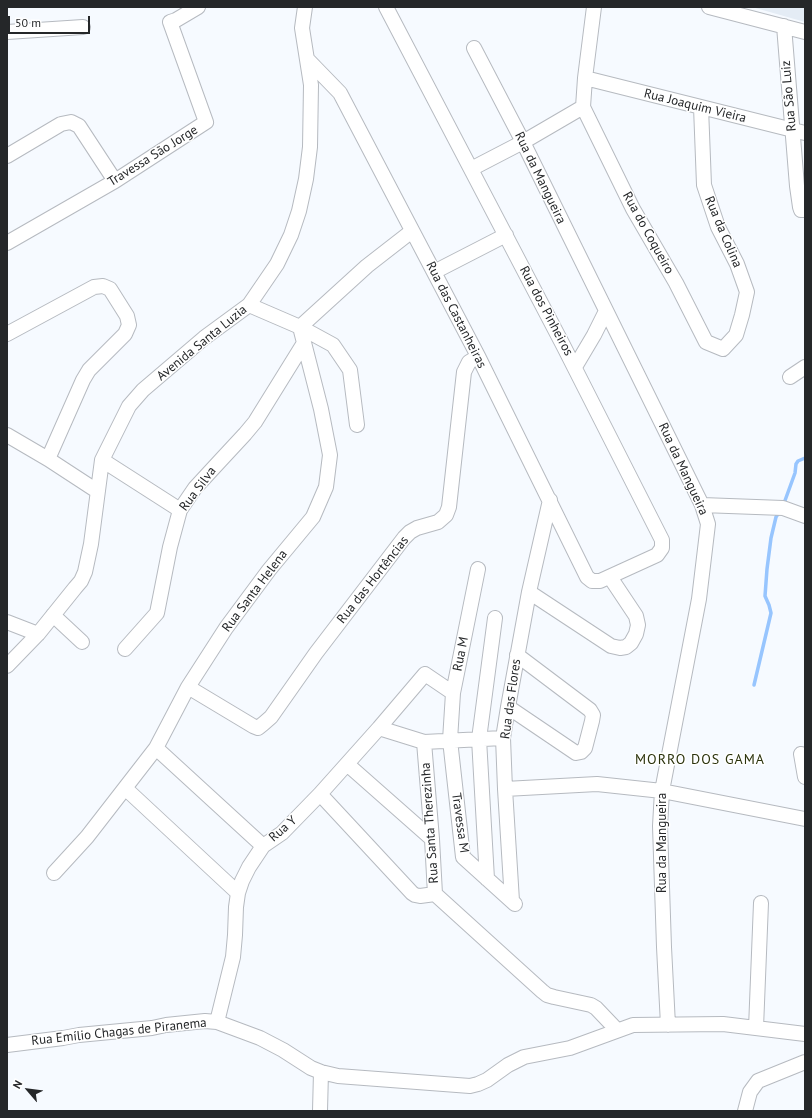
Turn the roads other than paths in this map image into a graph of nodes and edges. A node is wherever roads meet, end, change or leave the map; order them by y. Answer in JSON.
{"nodes":[{"id":1,"x":198,"y":7,"type":"edge"},
{"id":2,"x":305,"y":7,"type":"edge"},
{"id":3,"x":386,"y":7,"type":"edge"},
{"id":4,"x":594,"y":7,"type":"edge"},
{"id":5,"x":709,"y":7,"type":"edge"},
{"id":6,"x":784,"y":26,"type":"junction"},
{"id":7,"x":83,"y":27,"type":"dead end"},
{"id":8,"x":7,"y":32,"type":"edge"},
{"id":9,"x":805,"y":32,"type":"edge"},
{"id":10,"x":474,"y":48,"type":"dead end"},
{"id":11,"x":307,"y":59,"type":"junction"},
{"id":12,"x":585,"y":78,"type":"junction"},
{"id":13,"x":583,"y":106,"type":"junction"},
{"id":14,"x":701,"y":107,"type":"junction"},
{"id":15,"x":799,"y":132,"type":"edge"},
{"id":16,"x":524,"y":142,"type":"junction"},
{"id":17,"x":7,"y":156,"type":"edge"},
{"id":18,"x":471,"y":169,"type":"junction"},
{"id":19,"x":115,"y":181,"type":"junction"},
{"id":20,"x":801,"y":185,"type":"edge"},
{"id":21,"x":805,"y":210,"type":"edge"},
{"id":22,"x":412,"y":231,"type":"junction"},
{"id":23,"x":506,"y":235,"type":"junction"},
{"id":24,"x":7,"y":243,"type":"edge"},
{"id":25,"x":434,"y":272,"type":"junction"},
{"id":26,"x":249,"y":305,"type":"junction"},
{"id":27,"x":606,"y":311,"type":"junction"},
{"id":28,"x":300,"y":327,"type":"junction"},
{"id":29,"x":7,"y":334,"type":"edge"},
{"id":30,"x":304,"y":343,"type":"junction"},
{"id":31,"x":723,"y":349,"type":"joint"},
{"id":32,"x":479,"y":358,"type":"junction"},
{"id":33,"x":575,"y":367,"type":"junction"},
{"id":34,"x":805,"y":367,"type":"edge"},
{"id":35,"x":790,"y":377,"type":"dead end"},
{"id":36,"x":357,"y":425,"type":"dead end"},
{"id":37,"x":7,"y":435,"type":"edge"},
{"id":38,"x":48,"y":459,"type":"junction"},
{"id":39,"x":102,"y":460,"type":"junction"},
{"id":40,"x":97,"y":491,"type":"junction"},
{"id":41,"x":550,"y":500,"type":"junction"},
{"id":42,"x":702,"y":505,"type":"junction"},
{"id":43,"x":180,"y":510,"type":"junction"},
{"id":44,"x":805,"y":516,"type":"edge"},
{"id":45,"x":478,"y":569,"type":"dead end"},
{"id":46,"x":610,"y":577,"type":"junction"},
{"id":47,"x":592,"y":581,"type":"joint"},
{"id":48,"x":528,"y":592,"type":"junction"},
{"id":49,"x":53,"y":615,"type":"junction"},
{"id":50,"x":495,"y":618,"type":"dead end"},
{"id":51,"x":7,"y":622,"type":"edge"},
{"id":52,"x":38,"y":634,"type":"junction"},
{"id":53,"x":82,"y":642,"type":"dead end"},
{"id":54,"x":125,"y":649,"type":"dead end"},
{"id":55,"x":517,"y":655,"type":"junction"},
{"id":56,"x":7,"y":666,"type":"edge"},
{"id":57,"x":188,"y":687,"type":"junction"},
{"id":58,"x":453,"y":692,"type":"junction"},
{"id":59,"x":508,"y":707,"type":"junction"},
{"id":60,"x":379,"y":728,"type":"junction"},
{"id":61,"x":504,"y":738,"type":"junction"},
{"id":62,"x":479,"y":739,"type":"junction"},
{"id":63,"x":450,"y":740,"type":"junction"},
{"id":64,"x":424,"y":742,"type":"junction"},
{"id":65,"x":156,"y":748,"type":"junction"},
{"id":66,"x":800,"y":754,"type":"dead end"},
{"id":67,"x":347,"y":764,"type":"junction"},
{"id":68,"x":805,"y":777,"type":"edge"},
{"id":69,"x":125,"y":788,"type":"junction"},
{"id":70,"x":505,"y":789,"type":"junction"},
{"id":71,"x":662,"y":790,"type":"junction"},
{"id":72,"x":320,"y":794,"type":"junction"},
{"id":73,"x":805,"y":819,"type":"edge"},
{"id":74,"x":432,"y":840,"type":"junction"},
{"id":75,"x":263,"y":846,"type":"junction"},
{"id":76,"x":54,"y":873,"type":"dead end"},
{"id":77,"x":487,"y":879,"type":"junction"},
{"id":78,"x":238,"y":893,"type":"junction"},
{"id":79,"x":435,"y":894,"type":"junction"},
{"id":80,"x":761,"y":903,"type":"dead end"},
{"id":81,"x":515,"y":904,"type":"joint"},
{"id":82,"x":217,"y":1022,"type":"junction"},
{"id":83,"x":668,"y":1025,"type":"junction"},
{"id":84,"x":756,"y":1028,"type":"junction"},
{"id":85,"x":617,"y":1030,"type":"junction"},
{"id":86,"x":805,"y":1034,"type":"edge"},
{"id":87,"x":7,"y":1045,"type":"edge"},
{"id":88,"x":805,"y":1062,"type":"edge"},
{"id":89,"x":321,"y":1072,"type":"junction"},
{"id":90,"x":320,"y":1111,"type":"edge"},
{"id":91,"x":745,"y":1111,"type":"edge"}],
"edges":[{"from":1,"to":19,"type":"street","name":"Travessa São Jorge"},
{"from":2,"to":11,"type":"street","name":"Avenida Santa Luzia"},
{"from":3,"to":18,"type":"street","name":"Rua dos Pinheiros"},
{"from":4,"to":12,"type":"street"},
{"from":5,"to":6,"type":"street"},
{"from":6,"to":9,"type":"street"},
{"from":6,"to":15,"type":"street","name":"Rua São Luiz"},
{"from":7,"to":8,"type":"street"},
{"from":10,"to":16,"type":"street","name":"Rua da Mangueira"},
{"from":11,"to":22,"type":"street","name":"Rua das Castanheiras"},
{"from":11,"to":26,"type":"street","name":"Avenida Santa Luzia"},
{"from":12,"to":13,"type":"street"},
{"from":12,"to":14,"type":"street","name":"Rua Joaquim Vieira"},
{"from":13,"to":16,"type":"street"},
{"from":13,"to":31,"type":"street","name":"Rua do Coqueiro"},
{"from":14,"to":15,"type":"street","name":"Rua Joaquim Vieira"},
{"from":14,"to":31,"type":"street","name":"Rua da Colina"},
{"from":15,"to":20,"type":"street","name":"Rua São Luiz"},
{"from":16,"to":18,"type":"street"},
{"from":16,"to":27,"type":"street","name":"Rua da Mangueira"},
{"from":17,"to":19,"type":"street"},
{"from":18,"to":23,"type":"street","name":"Rua dos Pinheiros"},
{"from":19,"to":24,"type":"street","name":"Travessa São Jorge"},
{"from":20,"to":21,"type":"street","name":"Rua São Luiz"},
{"from":22,"to":25,"type":"street","name":"Rua das Castanheiras"},
{"from":22,"to":28,"type":"street"},
{"from":23,"to":25,"type":"street"},
{"from":23,"to":33,"type":"street","name":"Rua dos Pinheiros"},
{"from":25,"to":32,"type":"street","name":"Rua das Castanheiras"},
{"from":26,"to":28,"type":"street"},
{"from":26,"to":39,"type":"street","name":"Avenida Santa Luzia"},
{"from":27,"to":33,"type":"street"},
{"from":27,"to":42,"type":"street","name":"Rua da Mangueira"},
{"from":28,"to":30,"type":"street","name":"Rua Santa Helena"},
{"from":28,"to":36,"type":"street"},
{"from":29,"to":38,"type":"street"},
{"from":30,"to":43,"type":"street","name":"Rua Silva"},
{"from":30,"to":57,"type":"street","name":"Rua Santa Helena"},
{"from":32,"to":41,"type":"street","name":"Rua das Castanheiras"},
{"from":32,"to":57,"type":"street","name":"Rua das Hortências"},
{"from":33,"to":46,"type":"street","name":"Rua dos Pinheiros"},
{"from":34,"to":35,"type":"street"},
{"from":37,"to":38,"type":"street"},
{"from":38,"to":40,"type":"street"},
{"from":39,"to":40,"type":"street","name":"Avenida Santa Luzia"},
{"from":39,"to":43,"type":"street"},
{"from":40,"to":49,"type":"street","name":"Avenida Santa Luzia"},
{"from":41,"to":47,"type":"street","name":"Rua das Castanheiras"},
{"from":41,"to":48,"type":"street","name":"Rua das Flores"},
{"from":42,"to":44,"type":"street"},
{"from":42,"to":71,"type":"street","name":"Rua da Mangueira"},
{"from":43,"to":54,"type":"street","name":"Rua Silva"},
{"from":45,"to":58,"type":"street","name":"Rua M"},
{"from":46,"to":47,"type":"street","name":"Rua dos Pinheiros"},
{"from":46,"to":48,"type":"street"},
{"from":48,"to":55,"type":"street","name":"Rua das Flores"},
{"from":49,"to":52,"type":"street","name":"Avenida Santa Luzia"},
{"from":49,"to":53,"type":"street"},
{"from":50,"to":62,"type":"street"},
{"from":51,"to":52,"type":"street"},
{"from":52,"to":56,"type":"street","name":"Avenida Santa Luzia"},
{"from":55,"to":59,"type":"street","name":"Rua das Flores"},
{"from":55,"to":59,"type":"street"},
{"from":57,"to":65,"type":"street","name":"Rua Santa Helena"},
{"from":58,"to":60,"type":"street","name":"Rua Y"},
{"from":58,"to":63,"type":"street","name":"Rua M"},
{"from":59,"to":61,"type":"street","name":"Rua das Flores"},
{"from":60,"to":64,"type":"street"},
{"from":60,"to":67,"type":"street","name":"Rua Y"},
{"from":61,"to":62,"type":"street"},
{"from":61,"to":70,"type":"street","name":"Rua das Flores"},
{"from":62,"to":63,"type":"street"},
{"from":62,"to":77,"type":"street"},
{"from":63,"to":64,"type":"street"},
{"from":63,"to":77,"type":"street","name":"Travessa M"},
{"from":64,"to":74,"type":"street","name":"Rua Santa Therezinha"},
{"from":65,"to":69,"type":"street","name":"Rua Santa Helena"},
{"from":65,"to":75,"type":"street"},
{"from":66,"to":68,"type":"street"},
{"from":67,"to":72,"type":"street","name":"Rua Y"},
{"from":67,"to":74,"type":"street"},
{"from":69,"to":76,"type":"street","name":"Rua Santa Helena"},
{"from":69,"to":78,"type":"street"},
{"from":70,"to":71,"type":"street"},
{"from":70,"to":81,"type":"street","name":"Rua das Flores"},
{"from":71,"to":73,"type":"street"},
{"from":71,"to":83,"type":"street","name":"Rua da Mangueira"},
{"from":72,"to":75,"type":"street","name":"Rua Y"},
{"from":72,"to":79,"type":"street"},
{"from":74,"to":79,"type":"street","name":"Rua Santa Therezinha"},
{"from":75,"to":78,"type":"street","name":"Rua Y"},
{"from":77,"to":81,"type":"street","name":"Travessa M"},
{"from":78,"to":82,"type":"street","name":"Rua Y"},
{"from":79,"to":85,"type":"street","name":"Rua Santa Therezinha"},
{"from":80,"to":84,"type":"street"},
{"from":82,"to":87,"type":"street","name":"Rua Emílio Chagas de Piranema"},
{"from":82,"to":89,"type":"street","name":"Rua Emílio Chagas de Piranema"},
{"from":83,"to":84,"type":"street","name":"Rua Emílio Chagas de Piranema"},
{"from":83,"to":85,"type":"street","name":"Rua Emílio Chagas de Piranema"},
{"from":84,"to":86,"type":"street","name":"Rua Emílio Chagas de Piranema"},
{"from":85,"to":89,"type":"street","name":"Rua Emílio Chagas de Piranema"},
{"from":88,"to":91,"type":"street"},
{"from":89,"to":90,"type":"street"}]}
